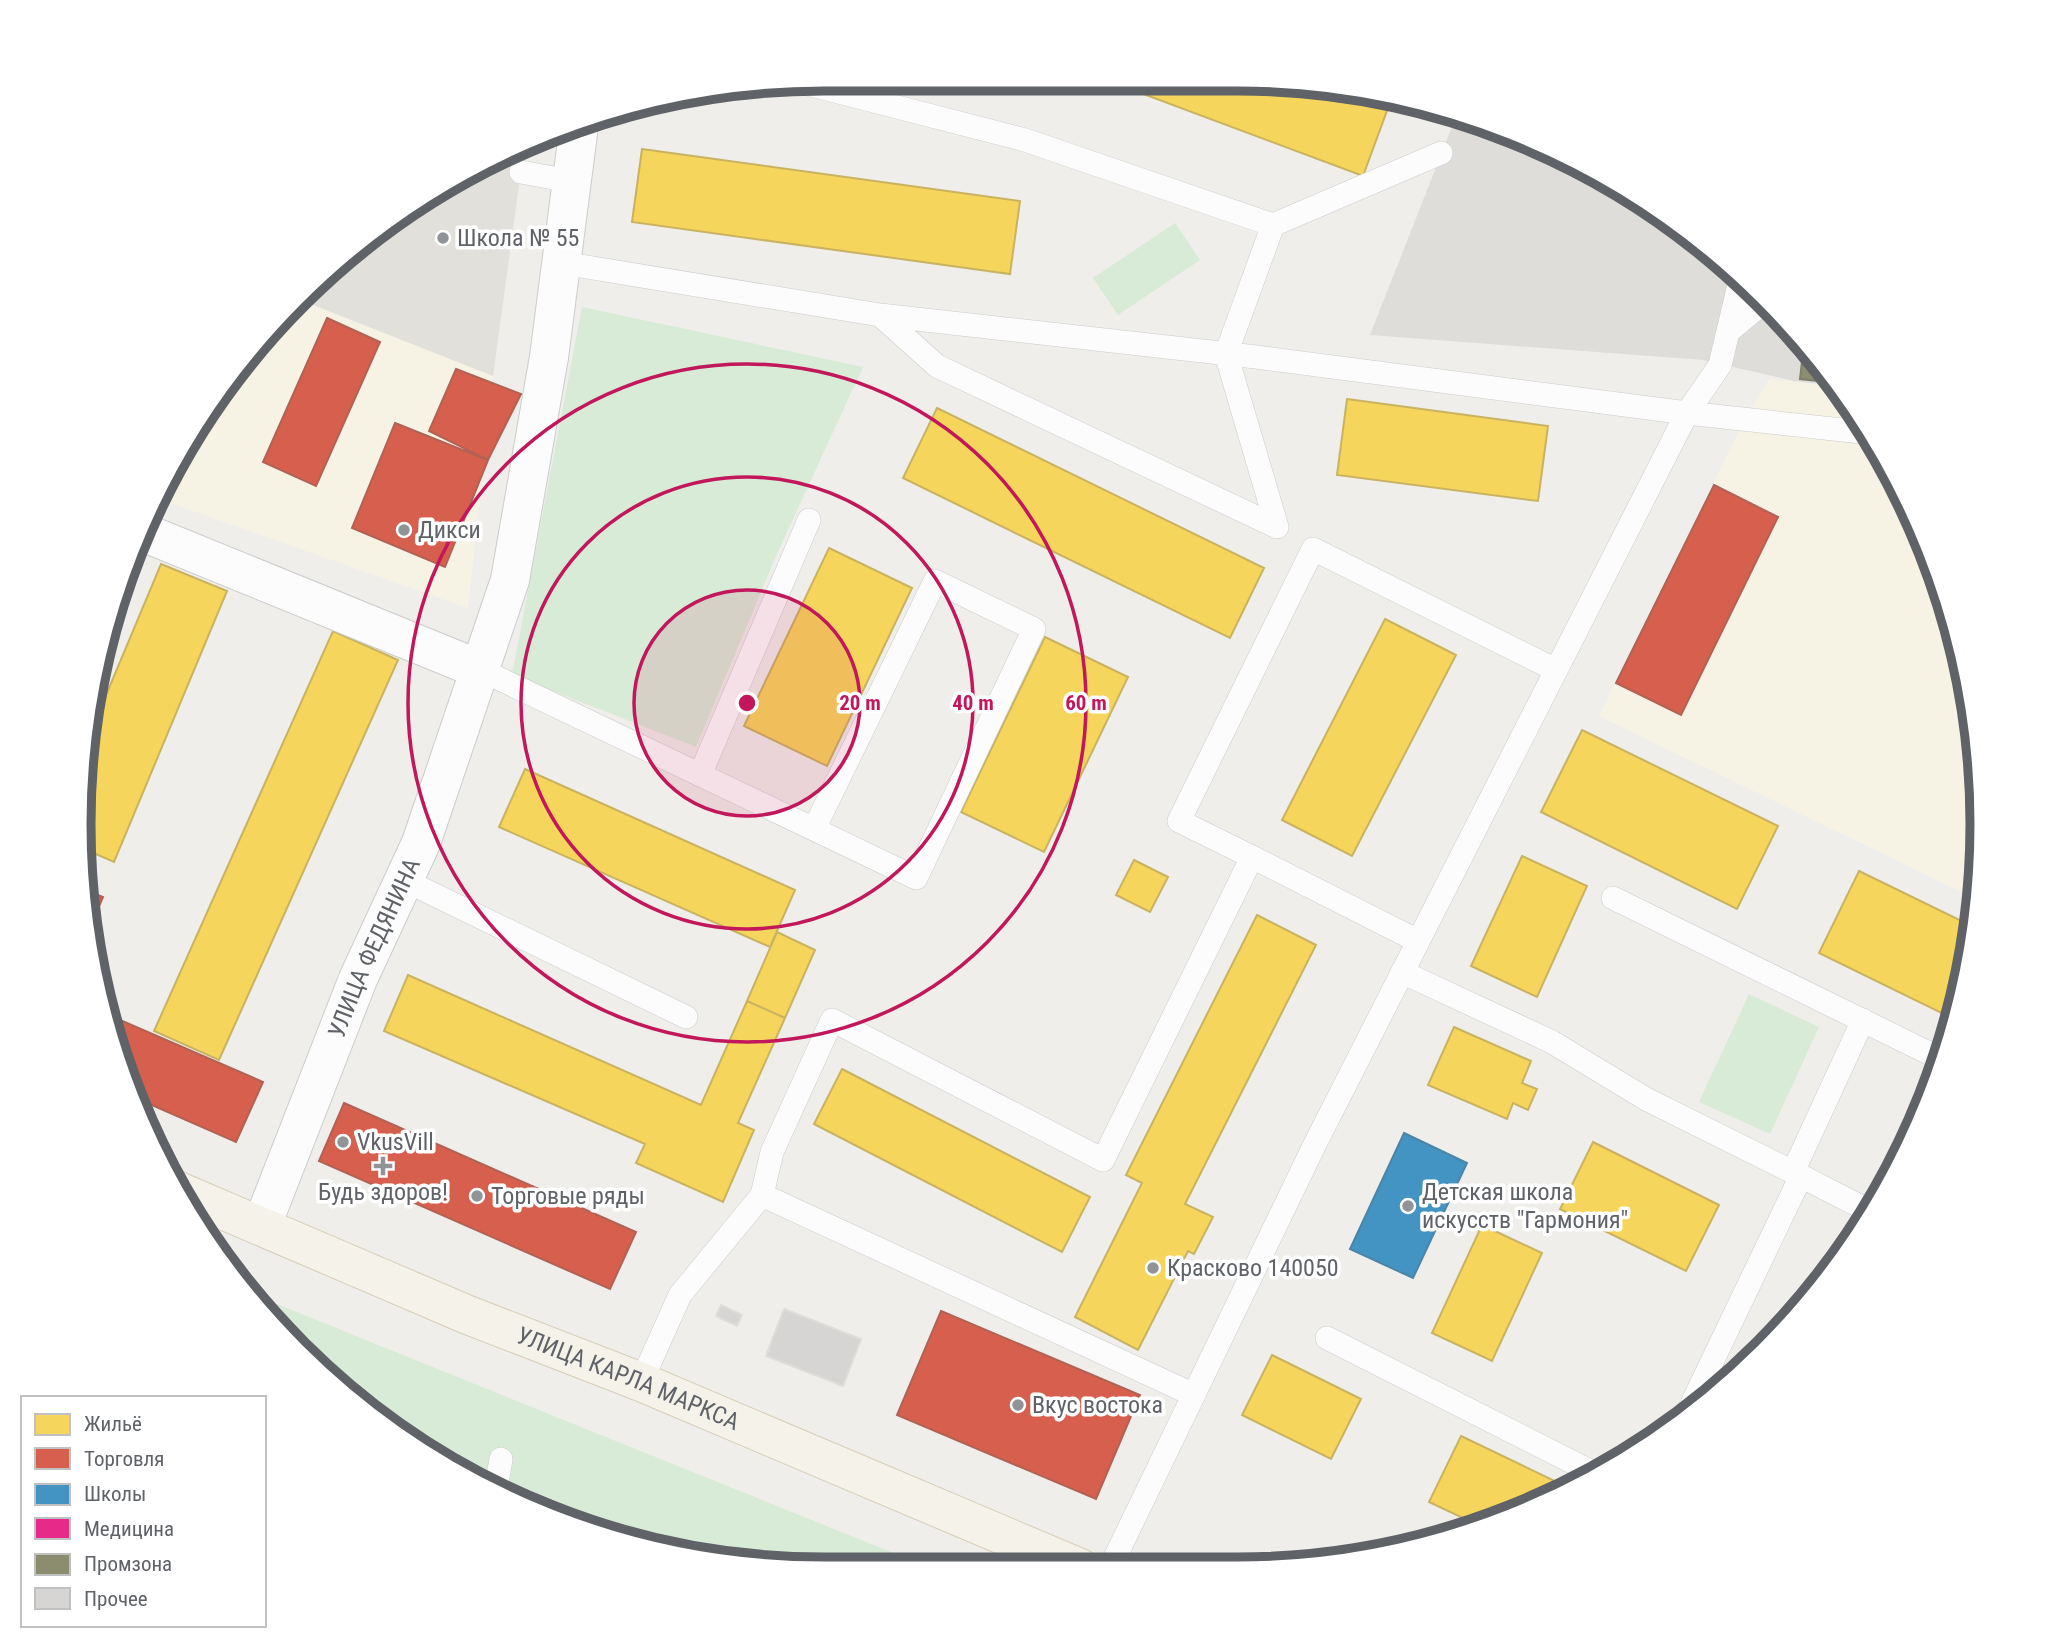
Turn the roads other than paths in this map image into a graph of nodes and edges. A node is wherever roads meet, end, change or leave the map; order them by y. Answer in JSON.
{"nodes":[{"id":1,"x":835,"y":91,"type":"edge"},
{"id":2,"x":578,"y":134,"type":"edge"},
{"id":3,"x":1441,"y":153,"type":"dead end"},
{"id":4,"x":521,"y":172,"type":"dead end"},
{"id":5,"x":570,"y":181,"type":"junction"},
{"id":6,"x":1273,"y":225,"type":"junction"},
{"id":7,"x":562,"y":263,"type":"junction"},
{"id":8,"x":1738,"y":290,"type":"edge"},
{"id":9,"x":1757,"y":308,"type":"edge"},
{"id":10,"x":880,"y":315,"type":"junction"},
{"id":11,"x":1728,"y":332,"type":"junction"},
{"id":12,"x":1226,"y":354,"type":"junction"},
{"id":13,"x":1687,"y":413,"type":"junction"},
{"id":14,"x":1855,"y":431,"type":"edge"},
{"id":15,"x":809,"y":520,"type":"dead end"},
{"id":16,"x":151,"y":535,"type":"edge"},
{"id":17,"x":481,"y":670,"type":"junction"},
{"id":18,"x":1556,"y":670,"type":"junction"},
{"id":19,"x":700,"y":775,"type":"junction"},
{"id":20,"x":814,"y":829,"type":"junction"},
{"id":21,"x":1252,"y":857,"type":"junction"},
{"id":22,"x":404,"y":880,"type":"junction"},
{"id":23,"x":1613,"y":898,"type":"dead end"},
{"id":24,"x":1418,"y":941,"type":"junction"},
{"id":25,"x":1402,"y":972,"type":"junction"},
{"id":26,"x":686,"y":1017,"type":"dead end"},
{"id":27,"x":1863,"y":1020,"type":"junction"},
{"id":28,"x":1933,"y":1055,"type":"edge"},
{"id":29,"x":1797,"y":1174,"type":"junction"},
{"id":30,"x":762,"y":1195,"type":"junction"},
{"id":31,"x":194,"y":1197,"type":"edge"},
{"id":32,"x":1861,"y":1207,"type":"edge"},
{"id":33,"x":262,"y":1225,"type":"junction"},
{"id":34,"x":1327,"y":1338,"type":"dead end"},
{"id":35,"x":641,"y":1382,"type":"junction"},
{"id":36,"x":1194,"y":1395,"type":"junction"},
{"id":37,"x":1695,"y":1396,"type":"edge"},
{"id":38,"x":501,"y":1459,"type":"dead end"},
{"id":39,"x":1585,"y":1469,"type":"edge"},
{"id":40,"x":497,"y":1480,"type":"edge"},
{"id":41,"x":1054,"y":1557,"type":"edge"},
{"id":42,"x":1115,"y":1557,"type":"edge"}],
"edges":[{"from":1,"to":6,"type":"lane"},
{"from":2,"to":5,"type":"street","name":"УЛИЦА ФЕДЯНИНА"},
{"from":3,"to":6,"type":"lane"},
{"from":4,"to":5,"type":"lane"},
{"from":5,"to":7,"type":"street","name":"УЛИЦА ФЕДЯНИНА"},
{"from":6,"to":12,"type":"lane"},
{"from":7,"to":10,"type":"lane"},
{"from":7,"to":17,"type":"street","name":"УЛИЦА ФЕДЯНИНА"},
{"from":8,"to":11,"type":"lane"},
{"from":9,"to":11,"type":"lane"},
{"from":10,"to":12,"type":"lane"},
{"from":10,"to":12,"type":"lane"},
{"from":11,"to":13,"type":"lane"},
{"from":12,"to":13,"type":"lane"},
{"from":13,"to":14,"type":"lane"},
{"from":13,"to":18,"type":"lane"},
{"from":15,"to":19,"type":"lane"},
{"from":16,"to":17,"type":"street"},
{"from":17,"to":19,"type":"lane"},
{"from":17,"to":22,"type":"street","name":"УЛИЦА ФЕДЯНИНА"},
{"from":18,"to":21,"type":"lane"},
{"from":18,"to":24,"type":"lane"},
{"from":19,"to":20,"type":"lane"},
{"from":20,"to":20,"type":"lane"},
{"from":21,"to":24,"type":"lane"},
{"from":21,"to":30,"type":"lane"},
{"from":22,"to":26,"type":"lane"},
{"from":22,"to":33,"type":"street","name":"УЛИЦА ФЕДЯНИНА"},
{"from":23,"to":27,"type":"lane"},
{"from":24,"to":25,"type":"lane"},
{"from":25,"to":29,"type":"lane"},
{"from":25,"to":36,"type":"lane"},
{"from":27,"to":28,"type":"lane"},
{"from":27,"to":29,"type":"lane"},
{"from":29,"to":32,"type":"lane"},
{"from":29,"to":37,"type":"lane"},
{"from":30,"to":35,"type":"lane"},
{"from":30,"to":36,"type":"lane"},
{"from":31,"to":33,"type":"main road","name":"УЛИЦА КАРЛА МАРКСА"},
{"from":33,"to":35,"type":"main road","name":"УЛИЦА КАРЛА МАРКСА"},
{"from":34,"to":39,"type":"lane"},
{"from":35,"to":41,"type":"main road","name":"УЛИЦА КАРЛА МАРКСА"},
{"from":36,"to":42,"type":"lane"},
{"from":38,"to":40,"type":"lane"}]}
